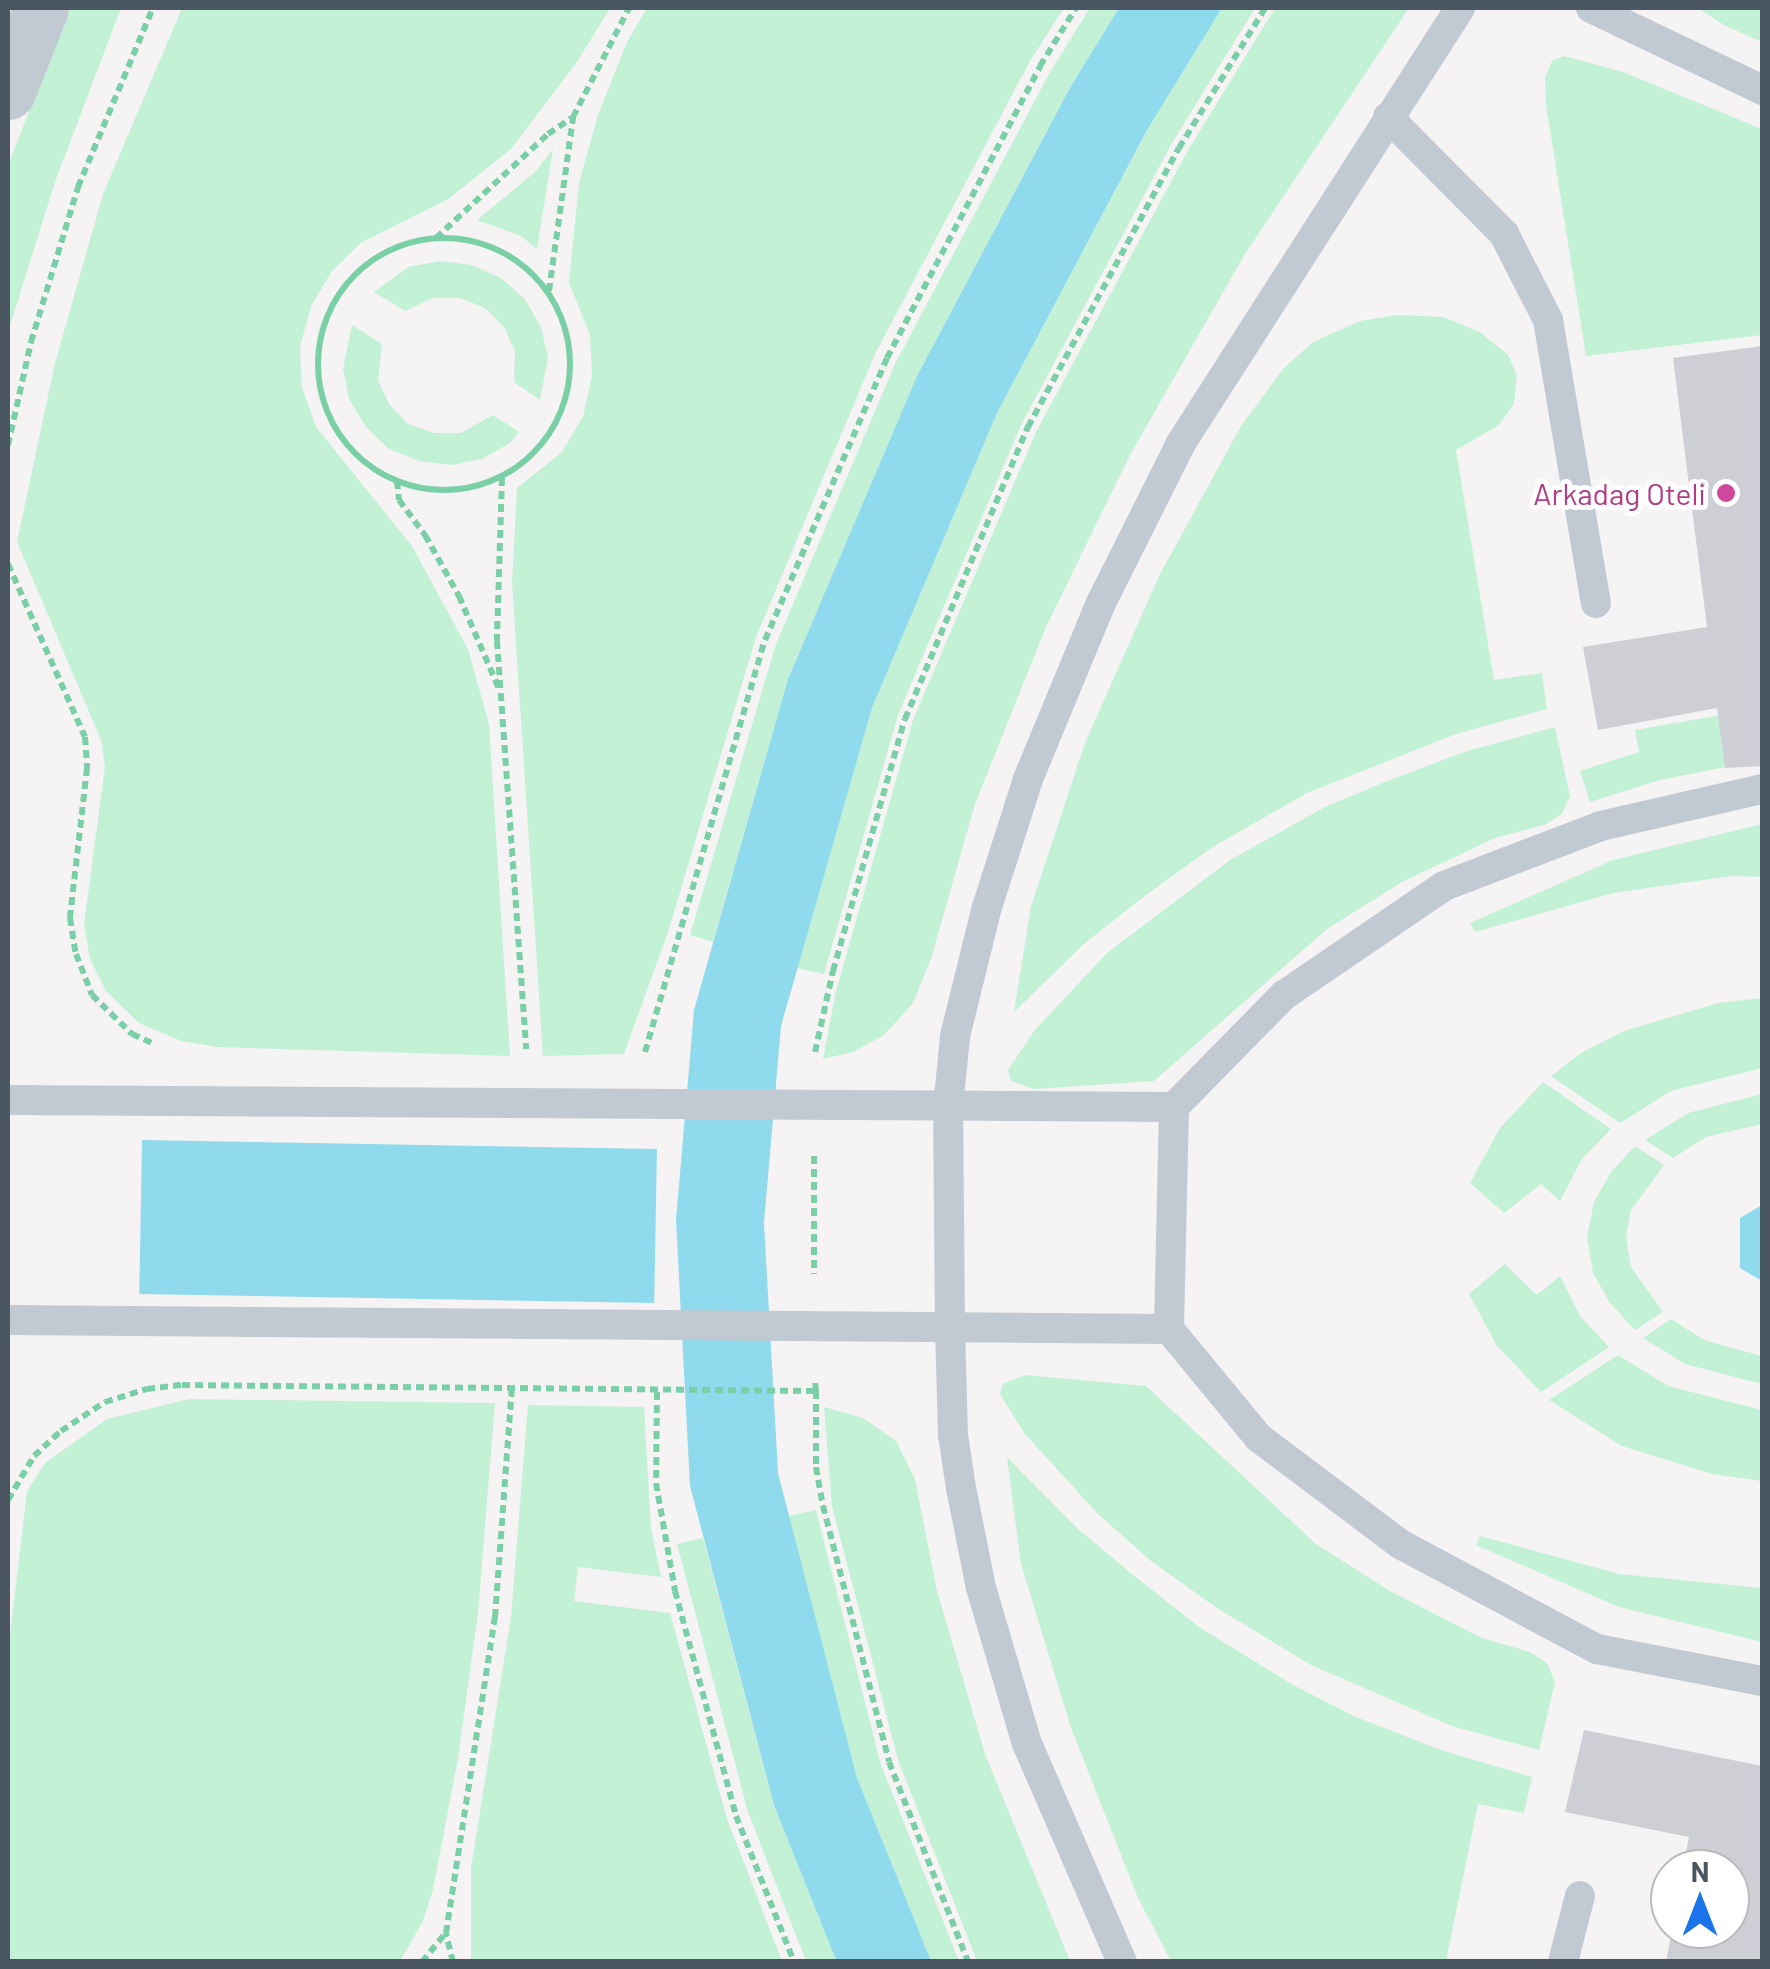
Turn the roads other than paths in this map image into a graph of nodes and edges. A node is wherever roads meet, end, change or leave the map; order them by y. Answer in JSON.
{"nodes":[{"id":1,"x":41,"y":8,"type":"edge"},
{"id":2,"x":1460,"y":8,"type":"edge"},
{"id":3,"x":1591,"y":8,"type":"edge"},
{"id":4,"x":1762,"y":90,"type":"edge"},
{"id":5,"x":8,"y":92,"type":"edge"},
{"id":6,"x":1388,"y":117,"type":"junction"},
{"id":7,"x":1596,"y":603,"type":"dead end"},
{"id":8,"x":1762,"y":789,"type":"edge"},
{"id":9,"x":8,"y":1100,"type":"edge"},
{"id":10,"x":1174,"y":1107,"type":"junction"},
{"id":11,"x":948,"y":1108,"type":"junction"},
{"id":12,"x":8,"y":1320,"type":"edge"},
{"id":13,"x":950,"y":1328,"type":"junction"},
{"id":14,"x":1170,"y":1329,"type":"junction"},
{"id":15,"x":1762,"y":1681,"type":"edge"},
{"id":16,"x":1580,"y":1896,"type":"dead end"},
{"id":17,"x":1122,"y":1962,"type":"edge"},
{"id":18,"x":1563,"y":1962,"type":"edge"}],
"edges":[{"from":1,"to":5,"type":"street"},
{"from":2,"to":6,"type":"lane"},
{"from":3,"to":4,"type":"lane"},
{"from":6,"to":7,"type":"lane"},
{"from":6,"to":11,"type":"lane"},
{"from":8,"to":10,"type":"lane"},
{"from":9,"to":11,"type":"lane"},
{"from":10,"to":11,"type":"lane"},
{"from":10,"to":14,"type":"lane"},
{"from":11,"to":13,"type":"lane"},
{"from":12,"to":13,"type":"lane"},
{"from":13,"to":14,"type":"lane"},
{"from":13,"to":17,"type":"lane"},
{"from":14,"to":15,"type":"lane"},
{"from":16,"to":18,"type":"lane"}]}
